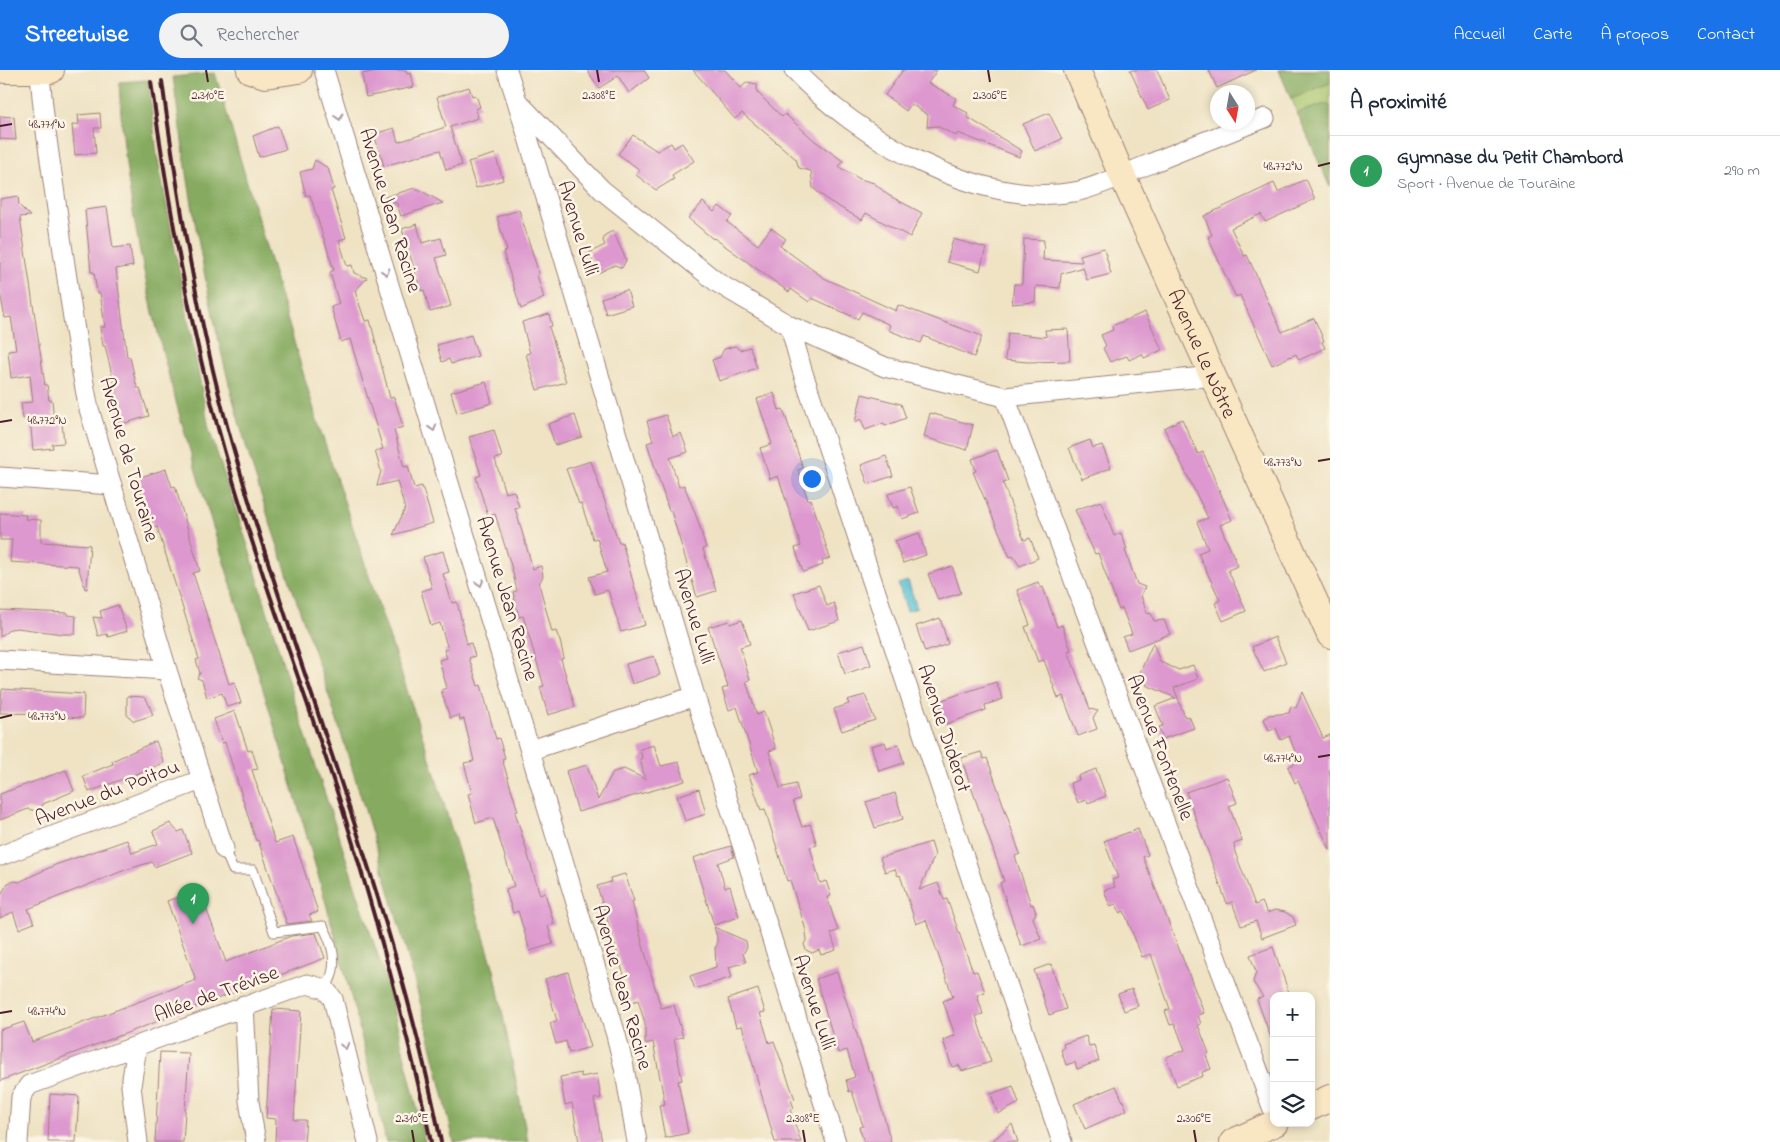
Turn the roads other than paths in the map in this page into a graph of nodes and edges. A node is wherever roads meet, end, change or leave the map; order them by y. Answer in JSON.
{"nodes":[{"id":1,"x":6,"y":70,"type":"edge"},
{"id":2,"x":44,"y":70,"type":"edge"},
{"id":3,"x":250,"y":70,"type":"edge"},
{"id":4,"x":300,"y":70,"type":"edge"},
{"id":5,"x":324,"y":70,"type":"edge"},
{"id":6,"x":507,"y":70,"type":"edge"},
{"id":7,"x":794,"y":70,"type":"edge"},
{"id":8,"x":1078,"y":70,"type":"edge"},
{"id":9,"x":517,"y":101,"type":"junction"},
{"id":10,"x":1265,"y":118,"type":"dead end"},
{"id":11,"x":1134,"y":170,"type":"junction"},
{"id":12,"x":790,"y":326,"type":"junction"},
{"id":13,"x":1213,"y":376,"type":"junction"},
{"id":14,"x":1005,"y":397,"type":"junction"},
{"id":15,"x":0,"y":477,"type":"edge"},
{"id":16,"x":112,"y":485,"type":"junction"},
{"id":17,"x":1330,"y":635,"type":"edge"},
{"id":18,"x":0,"y":660,"type":"edge"},
{"id":19,"x":167,"y":670,"type":"junction"},
{"id":20,"x":695,"y":696,"type":"junction"},
{"id":21,"x":531,"y":750,"type":"junction"},
{"id":22,"x":201,"y":780,"type":"junction"},
{"id":23,"x":224,"y":849,"type":"joint"},
{"id":24,"x":0,"y":856,"type":"edge"},
{"id":25,"x":329,"y":994,"type":"junction"},
{"id":26,"x":244,"y":1005,"type":"junction"},
{"id":27,"x":137,"y":1046,"type":"junction"},
{"id":28,"x":1330,"y":1098,"type":"edge"},
{"id":29,"x":1270,"y":1101,"type":"edge"},
{"id":30,"x":1315,"y":1105,"type":"edge"},
{"id":31,"x":1270,"y":1125,"type":"edge"},
{"id":32,"x":18,"y":1142,"type":"edge"},
{"id":33,"x":138,"y":1142,"type":"edge"},
{"id":34,"x":256,"y":1142,"type":"edge"},
{"id":35,"x":368,"y":1142,"type":"edge"},
{"id":36,"x":637,"y":1142,"type":"edge"},
{"id":37,"x":836,"y":1142,"type":"edge"},
{"id":38,"x":1062,"y":1142,"type":"edge"},
{"id":39,"x":1233,"y":1142,"type":"edge"}],
"edges":[{"from":1,"to":2,"type":"main road"},
{"from":2,"to":16,"type":"street","name":"Avenue de Touraine"},
{"from":3,"to":4,"type":"main road"},
{"from":5,"to":21,"type":"street","name":"Avenue Jean Racine","one_way":true},
{"from":6,"to":9,"type":"street","name":"Avenue Lulli"},
{"from":7,"to":11,"type":"street"},
{"from":8,"to":11,"type":"main road","name":"Avenue Le Nôtre"},
{"from":9,"to":12,"type":"street"},
{"from":9,"to":20,"type":"street","name":"Avenue Lulli"},
{"from":10,"to":11,"type":"street"},
{"from":11,"to":13,"type":"main road","name":"Avenue Le Nôtre"},
{"from":12,"to":14,"type":"street"},
{"from":12,"to":38,"type":"street","name":"Avenue Diderot"},
{"from":13,"to":14,"type":"street"},
{"from":13,"to":17,"type":"main road","name":"Avenue Le Nôtre"},
{"from":14,"to":29,"type":"street","name":"Avenue Fontenelle"},
{"from":15,"to":16,"type":"street"},
{"from":16,"to":19,"type":"street","name":"Avenue de Touraine"},
{"from":18,"to":19,"type":"street"},
{"from":19,"to":22,"type":"street","name":"Avenue de Touraine"},
{"from":20,"to":21,"type":"street"},
{"from":20,"to":37,"type":"street","name":"Avenue Lulli"},
{"from":21,"to":36,"type":"street","name":"Avenue Jean Racine"},
{"from":22,"to":23,"type":"street","name":"Avenue de Touraine"},
{"from":22,"to":24,"type":"street","name":"Avenue du Poitou"},
{"from":23,"to":25,"type":"lane"},
{"from":25,"to":26,"type":"street","name":"Allée de Trévise"},
{"from":25,"to":35,"type":"street","one_way":true},
{"from":26,"to":27,"type":"street","name":"Allée de Trévise"},
{"from":26,"to":34,"type":"street"},
{"from":27,"to":32,"type":"street","name":"Allée de Trévise"},
{"from":27,"to":33,"type":"street"},
{"from":28,"to":30,"type":"main road"},
{"from":31,"to":39,"type":"main road"}]}
